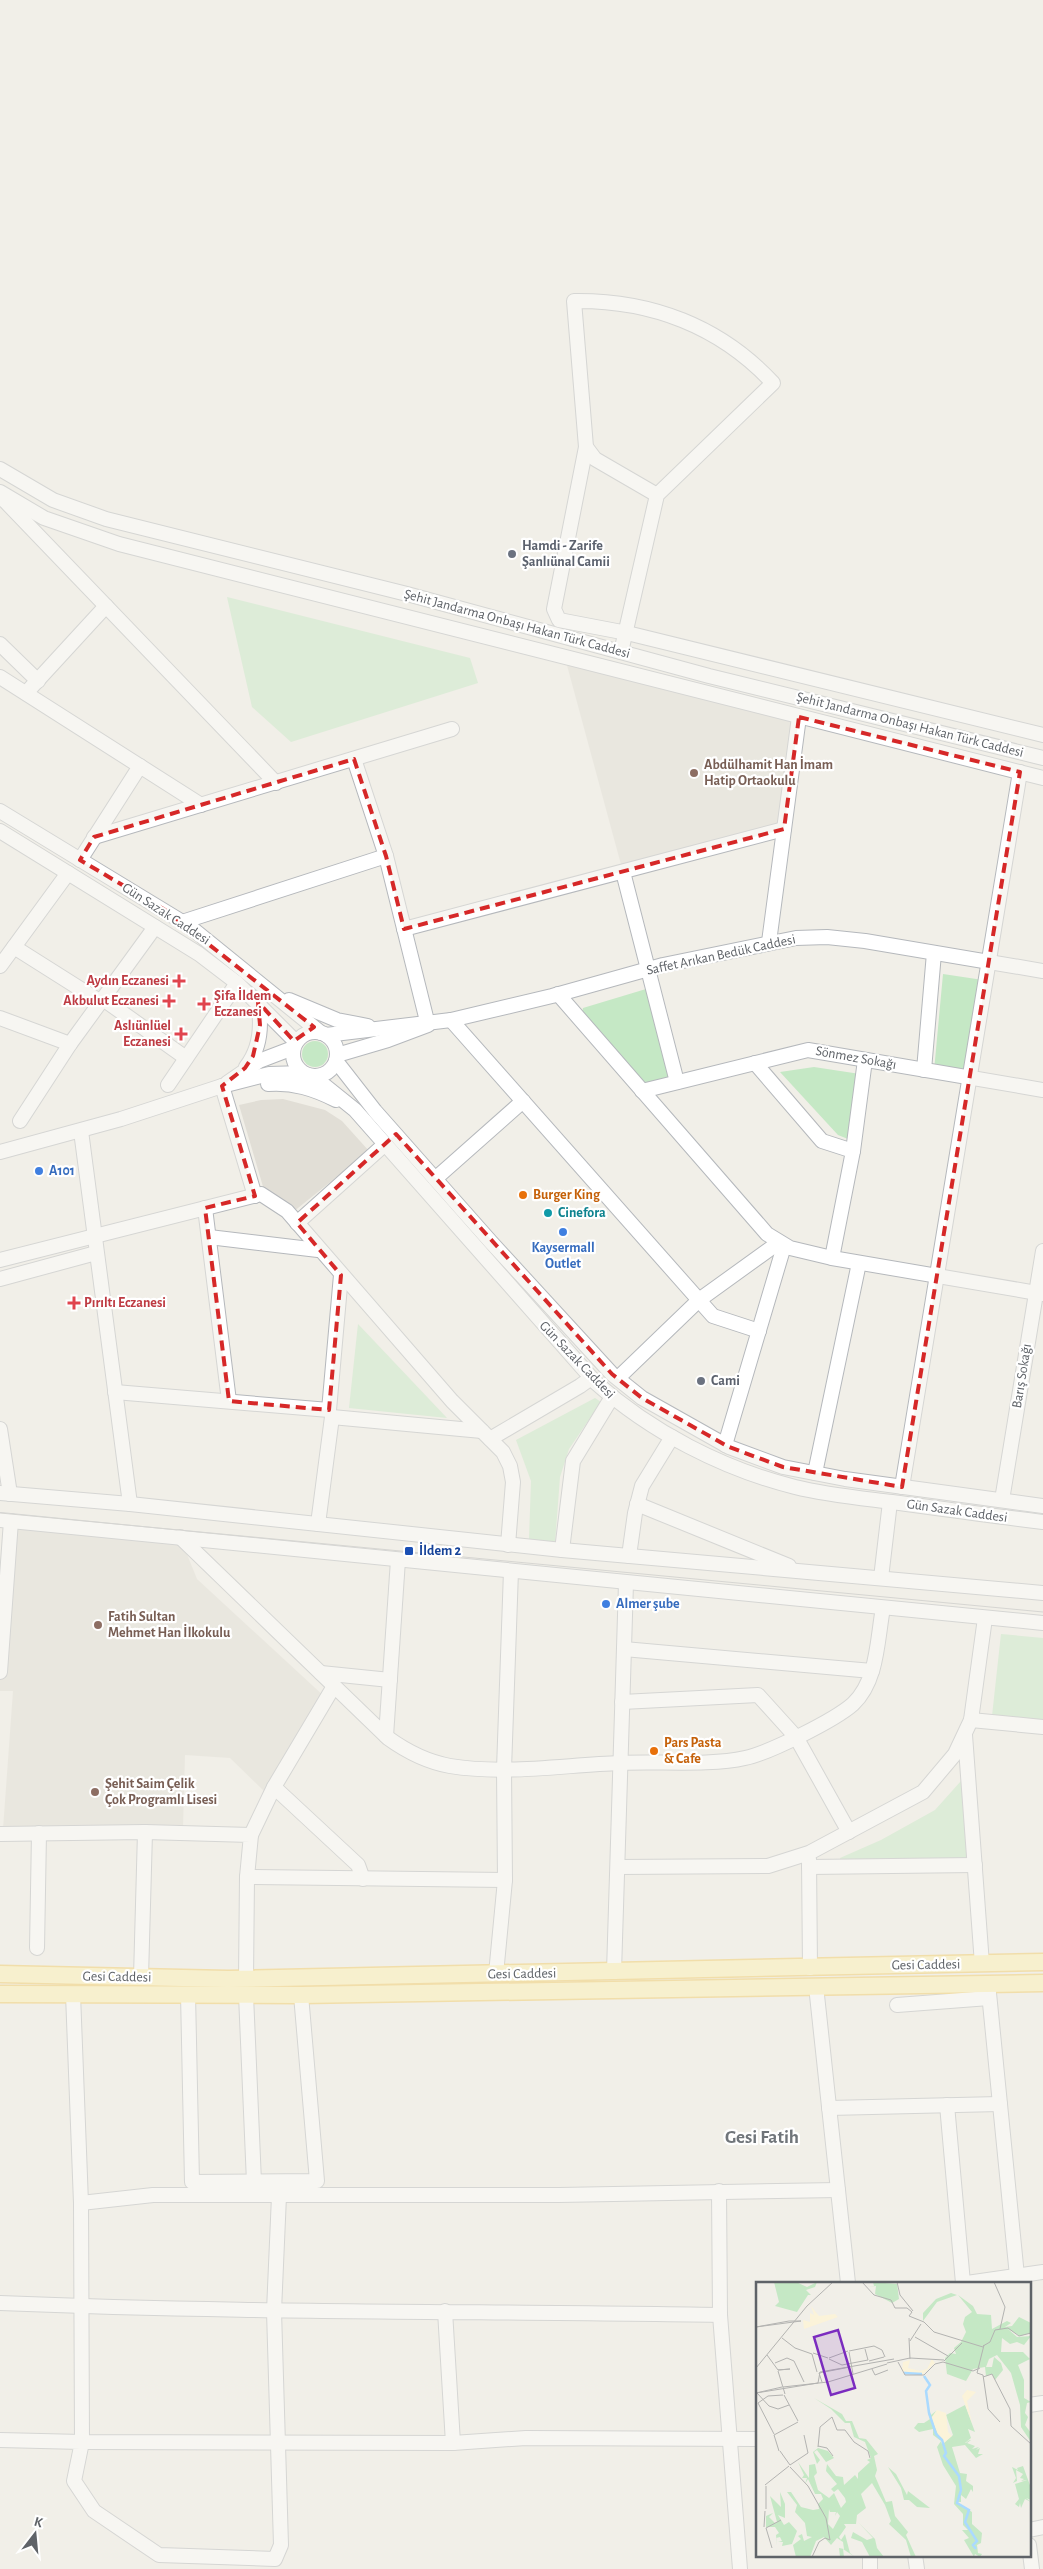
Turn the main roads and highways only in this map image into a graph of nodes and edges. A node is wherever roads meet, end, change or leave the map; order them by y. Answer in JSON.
{"nodes":[{"id":1,"x":1043,"y":1962,"type":"edge"},
{"id":2,"x":0,"y":1974,"type":"edge"},
{"id":3,"x":1043,"y":1983,"type":"edge"},
{"id":4,"x":246,"y":1987,"type":"junction"},
{"id":5,"x":0,"y":1994,"type":"edge"}],
"edges":[{"from":1,"to":4,"type":"main road","name":"Gesi Caddesi"},
{"from":2,"to":4,"type":"main road","name":"Gesi Caddesi"},
{"from":3,"to":4,"type":"main road","name":"Gesi Caddesi"},
{"from":4,"to":5,"type":"main road","name":"Gesi Caddesi"}]}
